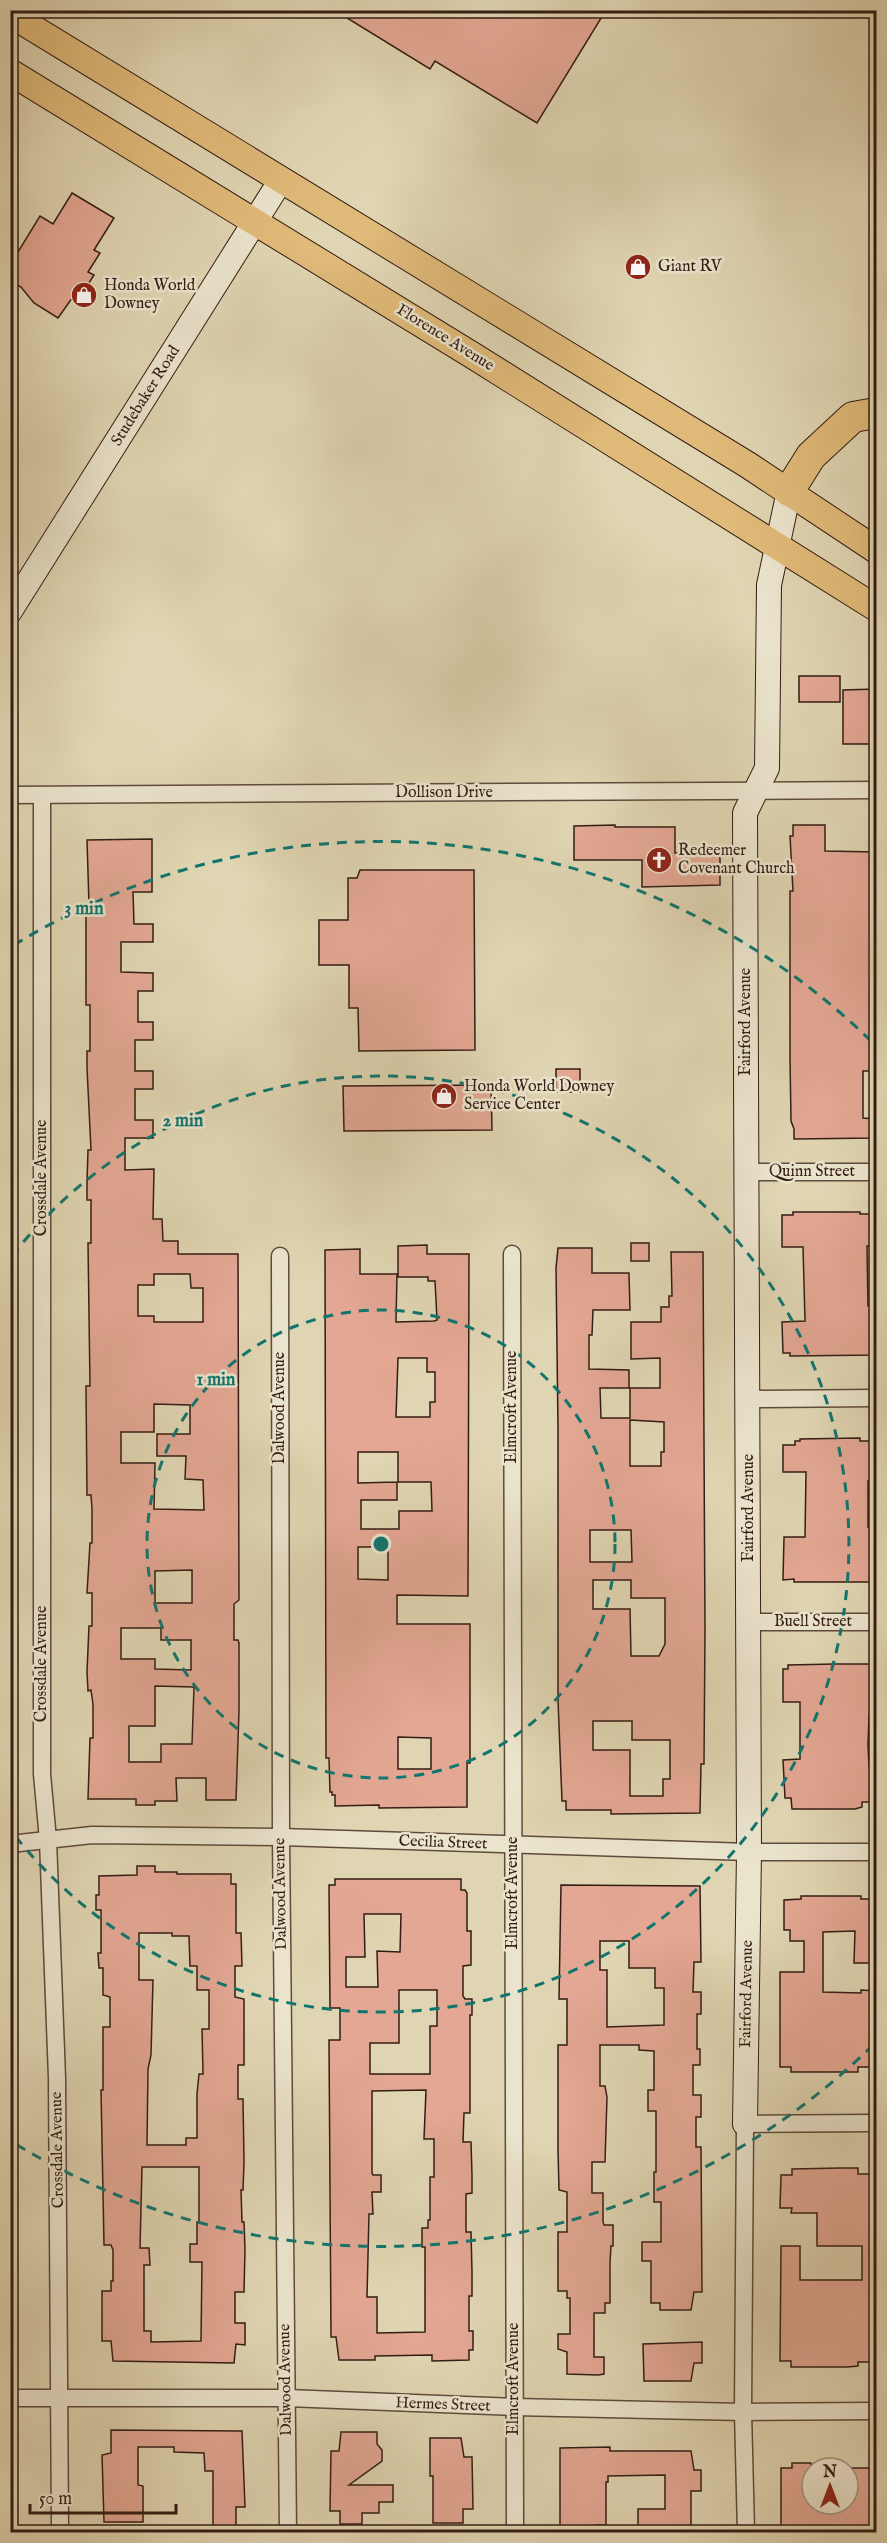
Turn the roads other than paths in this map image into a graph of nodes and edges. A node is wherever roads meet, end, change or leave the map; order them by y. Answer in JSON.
{"nodes":[{"id":1,"x":10,"y":14,"type":"edge"},
{"id":2,"x":10,"y":72,"type":"edge"},
{"id":3,"x":281,"y":180,"type":"junction"},
{"id":4,"x":256,"y":221,"type":"junction"},
{"id":5,"x":876,"y":413,"type":"edge"},
{"id":6,"x":789,"y":491,"type":"junction"},
{"id":7,"x":777,"y":547,"type":"junction"},
{"id":8,"x":876,"y":550,"type":"edge"},
{"id":9,"x":876,"y":608,"type":"edge"},
{"id":10,"x":10,"y":611,"type":"edge"},
{"id":11,"x":756,"y":790,"type":"junction"},
{"id":12,"x":876,"y":790,"type":"edge"},
{"id":13,"x":10,"y":795,"type":"edge"},
{"id":14,"x":42,"y":795,"type":"junction"},
{"id":15,"x":747,"y":1172,"type":"junction"},
{"id":16,"x":876,"y":1172,"type":"edge"},
{"id":17,"x":512,"y":1254,"type":"dead end"},
{"id":18,"x":280,"y":1256,"type":"dead end"},
{"id":19,"x":876,"y":1398,"type":"edge"},
{"id":20,"x":748,"y":1399,"type":"junction"},
{"id":21,"x":749,"y":1622,"type":"junction"},
{"id":22,"x":876,"y":1622,"type":"edge"},
{"id":23,"x":281,"y":1837,"type":"junction"},
{"id":24,"x":48,"y":1840,"type":"junction"},
{"id":25,"x":10,"y":1844,"type":"edge"},
{"id":26,"x":513,"y":1846,"type":"junction"},
{"id":27,"x":749,"y":1852,"type":"junction"},
{"id":28,"x":876,"y":1852,"type":"edge"},
{"id":29,"x":745,"y":2124,"type":"junction"},
{"id":30,"x":876,"y":2124,"type":"edge"},
{"id":31,"x":61,"y":2397,"type":"junction"},
{"id":32,"x":10,"y":2398,"type":"edge"},
{"id":33,"x":286,"y":2398,"type":"junction"},
{"id":34,"x":514,"y":2408,"type":"junction"},
{"id":35,"x":876,"y":2411,"type":"edge"},
{"id":36,"x":743,"y":2412,"type":"junction"},
{"id":37,"x":60,"y":2532,"type":"edge"},
{"id":38,"x":288,"y":2532,"type":"edge"},
{"id":39,"x":515,"y":2532,"type":"edge"},
{"id":40,"x":746,"y":2532,"type":"edge"}],
"edges":[{"from":1,"to":3,"type":"main road"},
{"from":2,"to":4,"type":"main road","name":"Florence Avenue"},
{"from":3,"to":4,"type":"street","name":"Studebaker Road"},
{"from":3,"to":6,"type":"main road"},
{"from":4,"to":7,"type":"main road","name":"Florence Avenue"},
{"from":4,"to":10,"type":"street","name":"Studebaker Road"},
{"from":5,"to":6,"type":"highway"},
{"from":6,"to":7,"type":"street","name":"Fairford Avenue"},
{"from":6,"to":8,"type":"main road"},
{"from":7,"to":9,"type":"main road","name":"Florence Avenue"},
{"from":7,"to":11,"type":"street","name":"Fairford Avenue"},
{"from":11,"to":12,"type":"street","name":"Dollison Drive"},
{"from":11,"to":14,"type":"street","name":"Dollison Drive"},
{"from":11,"to":15,"type":"street","name":"Fairford Avenue"},
{"from":13,"to":14,"type":"street","name":"Dollison Drive"},
{"from":14,"to":24,"type":"street","name":"Crossdale Avenue"},
{"from":15,"to":16,"type":"street","name":"Quinn Street"},
{"from":15,"to":20,"type":"street","name":"Fairford Avenue"},
{"from":17,"to":26,"type":"street","name":"Elmcroft Avenue"},
{"from":18,"to":23,"type":"street","name":"Dalwood Avenue"},
{"from":19,"to":20,"type":"street"},
{"from":20,"to":21,"type":"street","name":"Fairford Avenue"},
{"from":21,"to":22,"type":"street","name":"Buell Street"},
{"from":21,"to":27,"type":"street","name":"Fairford Avenue"},
{"from":23,"to":24,"type":"street","name":"Cecilia Street"},
{"from":23,"to":26,"type":"street","name":"Cecilia Street"},
{"from":23,"to":33,"type":"street","name":"Dalwood Avenue"},
{"from":24,"to":25,"type":"street","name":"Cecilia Street"},
{"from":24,"to":31,"type":"street","name":"Crossdale Avenue"},
{"from":26,"to":27,"type":"street","name":"Cecilia Street"},
{"from":26,"to":34,"type":"street","name":"Elmcroft Avenue"},
{"from":27,"to":28,"type":"street","name":"Cecilia Street"},
{"from":27,"to":29,"type":"street","name":"Fairford Avenue"},
{"from":29,"to":30,"type":"street"},
{"from":29,"to":36,"type":"street","name":"Fairford Avenue"},
{"from":31,"to":32,"type":"street","name":"Hermes Street"},
{"from":31,"to":33,"type":"street","name":"Hermes Street"},
{"from":31,"to":37,"type":"street","name":"Crossdale Avenue"},
{"from":33,"to":34,"type":"street","name":"Hermes Street"},
{"from":33,"to":38,"type":"street","name":"Dalwood Avenue"},
{"from":34,"to":36,"type":"street","name":"Hermes Street"},
{"from":34,"to":39,"type":"street","name":"Elmcroft Avenue"},
{"from":35,"to":36,"type":"street","name":"Hermes Street"},
{"from":36,"to":40,"type":"street","name":"Fairford Avenue"}]}
